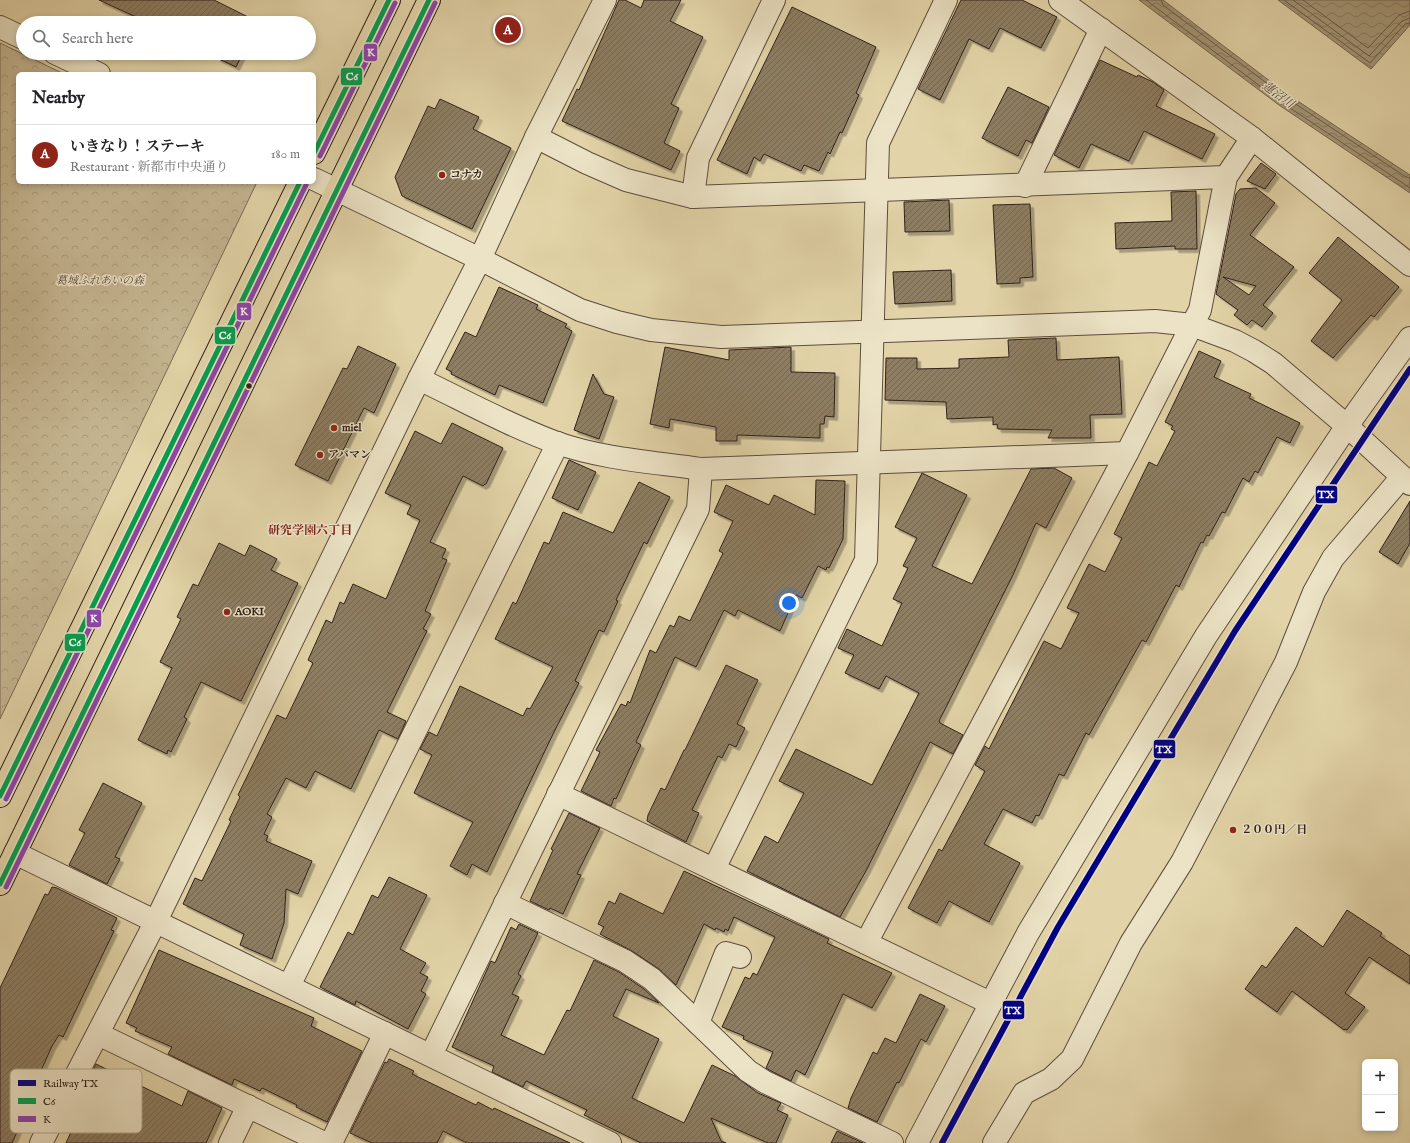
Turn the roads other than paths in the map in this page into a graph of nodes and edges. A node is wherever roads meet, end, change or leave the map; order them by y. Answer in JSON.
{"nodes":[{"id":1,"x":389,"y":0,"type":"edge"},
{"id":2,"x":429,"y":0,"type":"edge"},
{"id":3,"x":605,"y":0,"type":"edge"},
{"id":4,"x":774,"y":0,"type":"edge"},
{"id":5,"x":946,"y":0,"type":"edge"},
{"id":6,"x":1060,"y":0,"type":"edge"},
{"id":7,"x":0,"y":27,"type":"edge"},
{"id":8,"x":1101,"y":29,"type":"junction"},
{"id":9,"x":16,"y":35,"type":"edge"},
{"id":10,"x":70,"y":60,"type":"edge"},
{"id":11,"x":95,"y":72,"type":"edge"},
{"id":12,"x":536,"y":137,"type":"junction"},
{"id":13,"x":1252,"y":138,"type":"junction"},
{"id":14,"x":316,"y":149,"type":"edge"},
{"id":15,"x":1226,"y":178,"type":"junction"},
{"id":16,"x":316,"y":180,"type":"edge"},
{"id":17,"x":299,"y":184,"type":"edge"},
{"id":18,"x":1025,"y":186,"type":"junction"},
{"id":19,"x":336,"y":190,"type":"junction"},
{"id":20,"x":877,"y":191,"type":"junction"},
{"id":21,"x":693,"y":197,"type":"junction"},
{"id":22,"x":480,"y":259,"type":"junction"},
{"id":23,"x":1410,"y":265,"type":"edge"},
{"id":24,"x":1192,"y":325,"type":"junction"},
{"id":25,"x":873,"y":333,"type":"junction"},
{"id":26,"x":1410,"y":338,"type":"edge"},
{"id":27,"x":420,"y":379,"type":"junction"},
{"id":28,"x":1347,"y":426,"type":"junction"},
{"id":29,"x":558,"y":443,"type":"junction"},
{"id":30,"x":1127,"y":453,"type":"junction"},
{"id":31,"x":869,"y":463,"type":"junction"},
{"id":32,"x":701,"y":469,"type":"junction"},
{"id":33,"x":1406,"y":480,"type":"edge"},
{"id":34,"x":558,"y":794,"type":"junction"},
{"id":35,"x":0,"y":796,"type":"edge"},
{"id":36,"x":15,"y":852,"type":"junction"},
{"id":37,"x":714,"y":869,"type":"junction"},
{"id":38,"x":0,"y":884,"type":"edge"},
{"id":39,"x":505,"y":903,"type":"junction"},
{"id":40,"x":156,"y":921,"type":"junction"},
{"id":41,"x":866,"y":943,"type":"junction"},
{"id":42,"x":740,"y":957,"type":"dead end"},
{"id":43,"x":289,"y":986,"type":"junction"},
{"id":44,"x":990,"y":1003,"type":"junction"},
{"id":45,"x":698,"y":1022,"type":"junction"},
{"id":46,"x":385,"y":1033,"type":"junction"},
{"id":47,"x":98,"y":1034,"type":"junction"},
{"id":48,"x":431,"y":1055,"type":"junction"},
{"id":49,"x":80,"y":1069,"type":"edge"},
{"id":50,"x":248,"y":1106,"type":"junction"},
{"id":51,"x":46,"y":1133,"type":"edge"},
{"id":52,"x":582,"y":1137,"type":"edge"},
{"id":53,"x":41,"y":1143,"type":"edge"},
{"id":54,"x":230,"y":1143,"type":"edge"},
{"id":55,"x":324,"y":1143,"type":"edge"},
{"id":56,"x":331,"y":1143,"type":"edge"},
{"id":57,"x":610,"y":1143,"type":"edge"},
{"id":58,"x":892,"y":1143,"type":"edge"},
{"id":59,"x":917,"y":1143,"type":"edge"},
{"id":60,"x":994,"y":1143,"type":"edge"}],
"edges":[{"from":1,"to":14,"type":"main road"},
{"from":2,"to":19,"type":"main road"},
{"from":3,"to":12,"type":"street"},
{"from":4,"to":21,"type":"street"},
{"from":5,"to":20,"type":"street"},
{"from":6,"to":8,"type":"street"},
{"from":7,"to":9,"type":"street"},
{"from":8,"to":13,"type":"street"},
{"from":8,"to":18,"type":"street"},
{"from":10,"to":11,"type":"street"},
{"from":12,"to":21,"type":"street"},
{"from":12,"to":22,"type":"street"},
{"from":13,"to":15,"type":"street"},
{"from":13,"to":23,"type":"street"},
{"from":15,"to":18,"type":"street"},
{"from":15,"to":24,"type":"street"},
{"from":16,"to":19,"type":"street"},
{"from":17,"to":35,"type":"main road"},
{"from":18,"to":20,"type":"street"},
{"from":19,"to":22,"type":"street"},
{"from":19,"to":36,"type":"main road"},
{"from":20,"to":21,"type":"street"},
{"from":20,"to":25,"type":"street"},
{"from":22,"to":25,"type":"street"},
{"from":22,"to":27,"type":"street"},
{"from":24,"to":25,"type":"street"},
{"from":24,"to":28,"type":"street"},
{"from":24,"to":30,"type":"street"},
{"from":25,"to":31,"type":"street"},
{"from":26,"to":28,"type":"street"},
{"from":27,"to":29,"type":"street"},
{"from":27,"to":40,"type":"street"},
{"from":28,"to":33,"type":"street"},
{"from":28,"to":44,"type":"street"},
{"from":29,"to":32,"type":"street"},
{"from":29,"to":43,"type":"street"},
{"from":30,"to":31,"type":"street"},
{"from":30,"to":41,"type":"street"},
{"from":31,"to":32,"type":"street"},
{"from":31,"to":37,"type":"street"},
{"from":32,"to":34,"type":"street"},
{"from":33,"to":60,"type":"street"},
{"from":34,"to":37,"type":"street"},
{"from":34,"to":39,"type":"street"},
{"from":36,"to":38,"type":"main road"},
{"from":36,"to":40,"type":"street"},
{"from":37,"to":41,"type":"street"},
{"from":39,"to":45,"type":"street"},
{"from":39,"to":48,"type":"street"},
{"from":40,"to":43,"type":"street"},
{"from":40,"to":47,"type":"street"},
{"from":41,"to":44,"type":"street"},
{"from":42,"to":45,"type":"street"},
{"from":43,"to":46,"type":"street"},
{"from":44,"to":59,"type":"street"},
{"from":45,"to":58,"type":"street"},
{"from":46,"to":48,"type":"street"},
{"from":46,"to":56,"type":"street"},
{"from":47,"to":49,"type":"street"},
{"from":47,"to":50,"type":"street"},
{"from":48,"to":52,"type":"street"},
{"from":50,"to":54,"type":"street"},
{"from":50,"to":55,"type":"street"},
{"from":51,"to":53,"type":"street"},
{"from":52,"to":57,"type":"street"}]}
